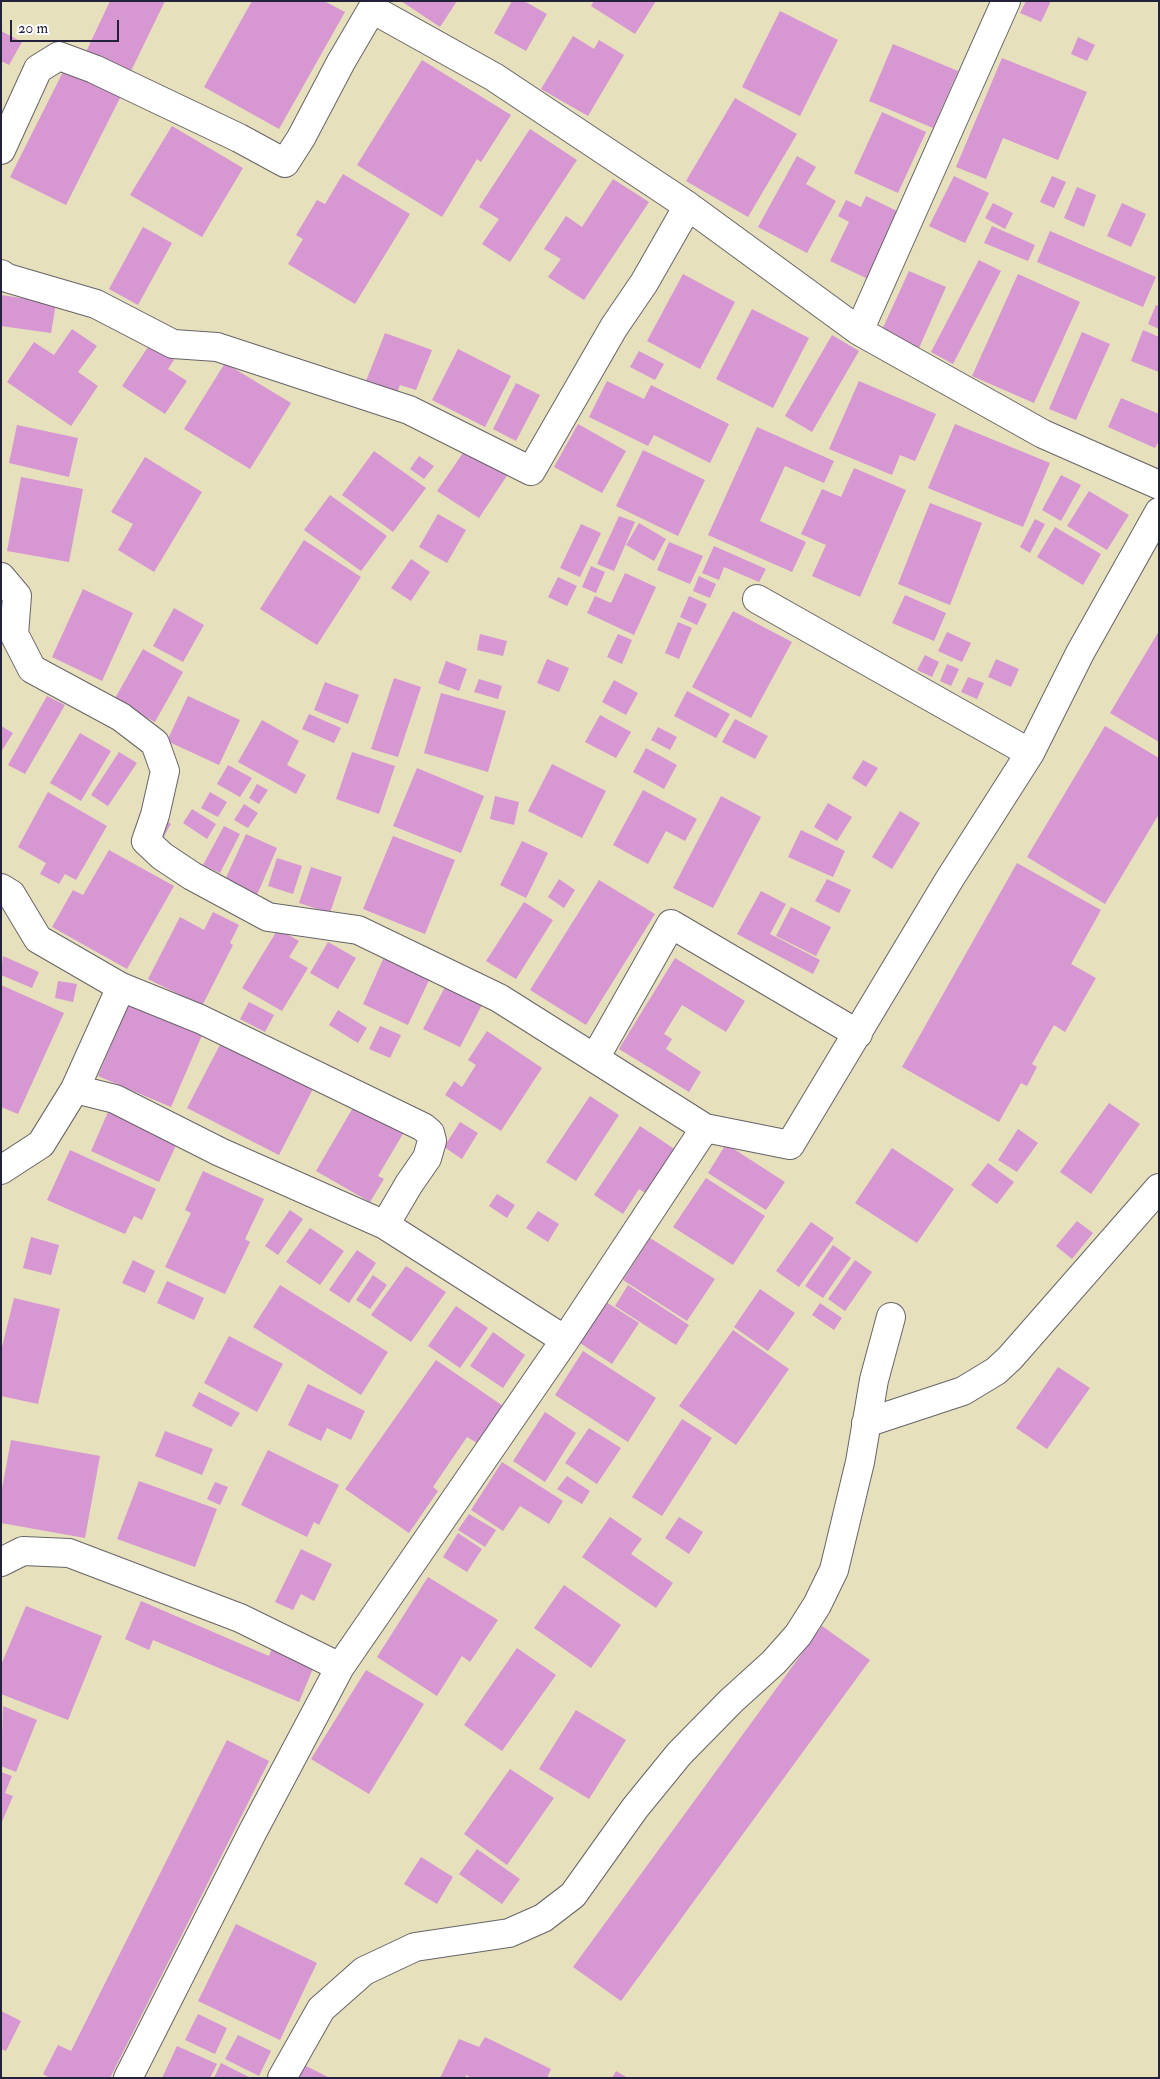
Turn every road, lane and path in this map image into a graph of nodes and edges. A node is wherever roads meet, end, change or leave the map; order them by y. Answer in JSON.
{"nodes":[{"id":1,"x":1006,"y":1,"type":"edge"},
{"id":2,"x":1,"y":150,"type":"edge"},
{"id":3,"x":688,"y":206,"type":"junction"},
{"id":4,"x":1,"y":274,"type":"edge"},
{"id":5,"x":859,"y":331,"type":"junction"},
{"id":6,"x":1159,"y":485,"type":"edge"},
{"id":7,"x":1159,"y":512,"type":"edge"},
{"id":8,"x":1,"y":577,"type":"edge"},
{"id":9,"x":756,"y":599,"type":"dead end"},
{"id":10,"x":1030,"y":753,"type":"junction"},
{"id":11,"x":1,"y":888,"type":"edge"},
{"id":12,"x":121,"y":987,"type":"junction"},
{"id":13,"x":858,"y":1034,"type":"junction"},
{"id":14,"x":595,"y":1058,"type":"junction"},
{"id":15,"x":75,"y":1089,"type":"junction"},
{"id":16,"x":706,"y":1128,"type":"junction"},
{"id":17,"x":1,"y":1170,"type":"edge"},
{"id":18,"x":1159,"y":1188,"type":"edge"},
{"id":19,"x":385,"y":1225,"type":"junction"},
{"id":20,"x":891,"y":1318,"type":"dead end"},
{"id":21,"x":565,"y":1340,"type":"junction"},
{"id":22,"x":866,"y":1423,"type":"junction"},
{"id":23,"x":1,"y":1562,"type":"edge"},
{"id":24,"x":340,"y":1667,"type":"junction"},
{"id":25,"x":128,"y":2078,"type":"edge"},
{"id":26,"x":282,"y":2078,"type":"edge"}],
"edges":[{"from":1,"to":5,"type":"street"},
{"from":2,"to":3,"type":"street"},
{"from":3,"to":4,"type":"street"},
{"from":3,"to":5,"type":"street"},
{"from":5,"to":6,"type":"street"},
{"from":7,"to":10,"type":"street"},
{"from":8,"to":14,"type":"street"},
{"from":9,"to":10,"type":"street"},
{"from":10,"to":13,"type":"street"},
{"from":11,"to":12,"type":"street"},
{"from":12,"to":15,"type":"street"},
{"from":12,"to":19,"type":"street"},
{"from":13,"to":14,"type":"street"},
{"from":13,"to":16,"type":"street"},
{"from":14,"to":16,"type":"street"},
{"from":15,"to":17,"type":"street"},
{"from":15,"to":19,"type":"street"},
{"from":16,"to":21,"type":"street"},
{"from":18,"to":22,"type":"street"},
{"from":19,"to":21,"type":"street"},
{"from":20,"to":22,"type":"street"},
{"from":21,"to":24,"type":"street"},
{"from":22,"to":26,"type":"street"},
{"from":23,"to":24,"type":"street"},
{"from":24,"to":25,"type":"street"}]}
